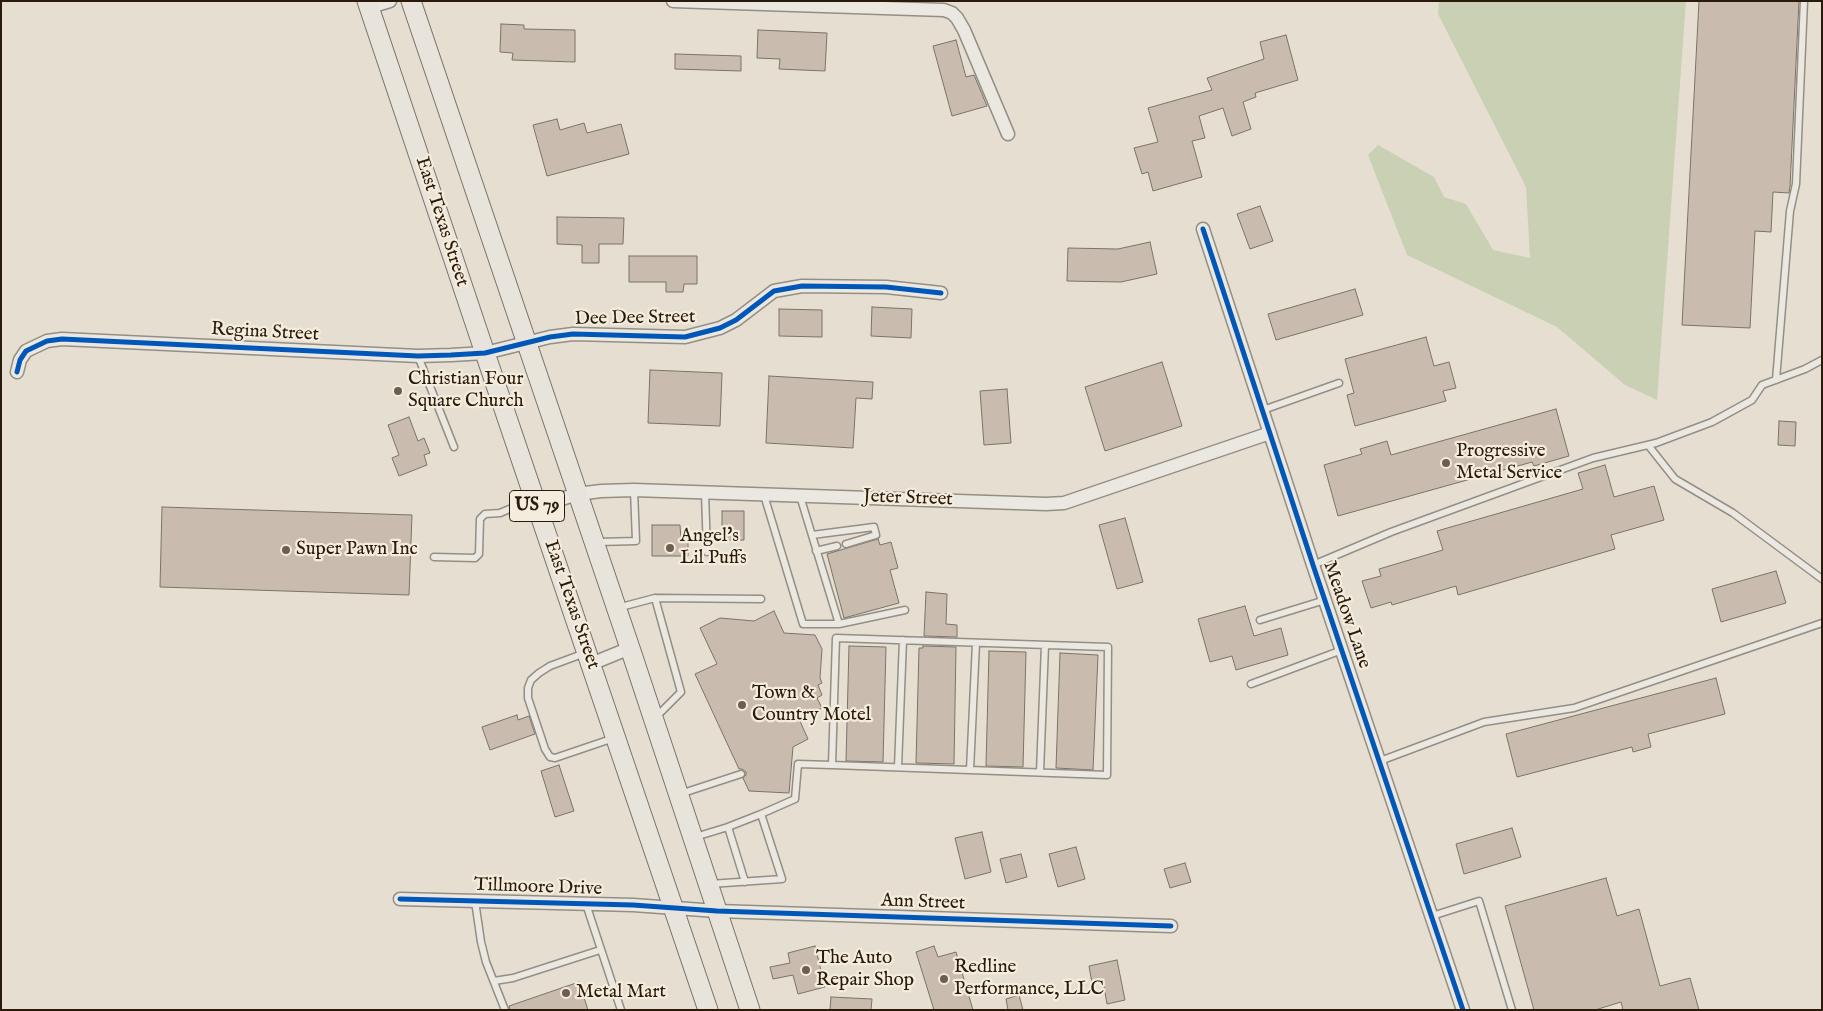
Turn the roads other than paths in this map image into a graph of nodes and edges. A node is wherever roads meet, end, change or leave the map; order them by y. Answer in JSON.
{"nodes":[{"id":1,"x":390,"y":1,"type":"edge"},
{"id":2,"x":411,"y":1,"type":"edge"},
{"id":3,"x":674,"y":1,"type":"edge"},
{"id":4,"x":1804,"y":1,"type":"edge"},
{"id":5,"x":368,"y":4,"type":"edge"},
{"id":6,"x":1008,"y":134,"type":"dead end"},
{"id":7,"x":1203,"y":229,"type":"dead end"},
{"id":8,"x":941,"y":293,"type":"dead end"},
{"id":9,"x":527,"y":343,"type":"junction"},
{"id":10,"x":485,"y":353,"type":"junction"},
{"id":11,"x":418,"y":356,"type":"junction"},
{"id":12,"x":1822,"y":360,"type":"edge"},
{"id":13,"x":17,"y":372,"type":"dead end"},
{"id":14,"x":1776,"y":380,"type":"junction"},
{"id":15,"x":1339,"y":383,"type":"dead end"},
{"id":16,"x":1263,"y":410,"type":"junction"},
{"id":17,"x":1270,"y":433,"type":"junction"},
{"id":18,"x":1648,"y":445,"type":"junction"},
{"id":19,"x":454,"y":447,"type":"dead end"},
{"id":20,"x":634,"y":490,"type":"junction"},
{"id":21,"x":705,"y":493,"type":"junction"},
{"id":22,"x":577,"y":494,"type":"junction"},
{"id":23,"x":764,"y":495,"type":"junction"},
{"id":24,"x":800,"y":496,"type":"junction"},
{"id":25,"x":536,"y":503,"type":"junction"},
{"id":26,"x":812,"y":535,"type":"junction"},
{"id":27,"x":594,"y":542,"type":"junction"},
{"id":28,"x":846,"y":544,"type":"dead end"},
{"id":29,"x":837,"y":546,"type":"dead end"},
{"id":30,"x":816,"y":551,"type":"junction"},
{"id":31,"x":707,"y":552,"type":"dead end"},
{"id":32,"x":434,"y":557,"type":"dead end"},
{"id":33,"x":1313,"y":565,"type":"junction"},
{"id":34,"x":1822,"y":579,"type":"edge"},
{"id":35,"x":655,"y":598,"type":"junction"},
{"id":36,"x":761,"y":599,"type":"dead end"},
{"id":37,"x":1325,"y":600,"type":"junction"},
{"id":38,"x":616,"y":608,"type":"junction"},
{"id":39,"x":905,"y":610,"type":"dead end"},
{"id":40,"x":1260,"y":620,"type":"dead end"},
{"id":41,"x":1822,"y":623,"type":"edge"},
{"id":42,"x":839,"y":624,"type":"junction"},
{"id":43,"x":903,"y":640,"type":"junction"},
{"id":44,"x":976,"y":643,"type":"junction"},
{"id":45,"x":1045,"y":645,"type":"junction"},
{"id":46,"x":630,"y":648,"type":"junction"},
{"id":47,"x":1342,"y":650,"type":"junction"},
{"id":48,"x":589,"y":658,"type":"junction"},
{"id":49,"x":1251,"y":684,"type":"dead end"},
{"id":50,"x":654,"y":719,"type":"junction"},
{"id":51,"x":615,"y":738,"type":"junction"},
{"id":52,"x":1380,"y":761,"type":"junction"},
{"id":53,"x":832,"y":765,"type":"junction"},
{"id":54,"x":898,"y":767,"type":"junction"},
{"id":55,"x":970,"y":770,"type":"junction"},
{"id":56,"x":1040,"y":772,"type":"junction"},
{"id":57,"x":741,"y":774,"type":"dead end"},
{"id":58,"x":679,"y":794,"type":"junction"},
{"id":59,"x":761,"y":814,"type":"junction"},
{"id":60,"x":728,"y":827,"type":"junction"},
{"id":61,"x":693,"y":837,"type":"junction"},
{"id":62,"x":745,"y":882,"type":"junction"},
{"id":63,"x":708,"y":884,"type":"junction"},
{"id":64,"x":400,"y":899,"type":"dead end"},
{"id":65,"x":475,"y":901,"type":"junction"},
{"id":66,"x":586,"y":904,"type":"junction"},
{"id":67,"x":674,"y":908,"type":"junction"},
{"id":68,"x":717,"y":911,"type":"junction"},
{"id":69,"x":1432,"y":916,"type":"junction"},
{"id":70,"x":1171,"y":926,"type":"dead end"},
{"id":71,"x":600,"y":950,"type":"junction"},
{"id":72,"x":494,"y":981,"type":"junction"},
{"id":73,"x":505,"y":1010,"type":"edge"},
{"id":74,"x":620,"y":1010,"type":"edge"},
{"id":75,"x":708,"y":1010,"type":"edge"},
{"id":76,"x":750,"y":1010,"type":"edge"},
{"id":77,"x":1463,"y":1010,"type":"edge"},
{"id":78,"x":1512,"y":1010,"type":"edge"}],
"edges":[{"from":1,"to":5,"type":"street"},
{"from":2,"to":9,"type":"main road","number":"US 79"},
{"from":3,"to":6,"type":"street"},
{"from":4,"to":14,"type":"lane"},
{"from":5,"to":10,"type":"main road","name":"East Texas Street","number":"US 79"},
{"from":7,"to":16,"type":"street","name":"Meadow Lane"},
{"from":8,"to":9,"type":"street","name":"Dee Dee Street"},
{"from":9,"to":10,"type":"street","name":"Regina Street"},
{"from":9,"to":22,"type":"main road","number":"US 79"},
{"from":10,"to":11,"type":"street","name":"Regina Street"},
{"from":10,"to":25,"type":"main road","name":"East Texas Street","number":"US 79"},
{"from":11,"to":13,"type":"street","name":"Regina Street"},
{"from":11,"to":19,"type":"lane"},
{"from":12,"to":14,"type":"lane"},
{"from":14,"to":18,"type":"lane"},
{"from":15,"to":16,"type":"lane"},
{"from":16,"to":17,"type":"street","name":"Meadow Lane"},
{"from":17,"to":24,"type":"street","name":"Jeter Street"},
{"from":17,"to":33,"type":"street","name":"Meadow Lane"},
{"from":18,"to":33,"type":"lane"},
{"from":18,"to":34,"type":"lane"},
{"from":20,"to":21,"type":"street","name":"Jeter Street"},
{"from":20,"to":22,"type":"street","name":"Jeter Street"},
{"from":20,"to":27,"type":"lane"},
{"from":21,"to":23,"type":"street","name":"Jeter Street"},
{"from":21,"to":31,"type":"lane"},
{"from":22,"to":25,"type":"street","name":"Jeter Street"},
{"from":22,"to":27,"type":"main road","number":"US 79"},
{"from":23,"to":24,"type":"street","name":"Jeter Street"},
{"from":23,"to":42,"type":"lane"},
{"from":24,"to":26,"type":"lane"},
{"from":25,"to":32,"type":"lane"},
{"from":25,"to":48,"type":"main road","name":"East Texas Street","number":"US 79"},
{"from":26,"to":28,"type":"lane"},
{"from":26,"to":30,"type":"lane"},
{"from":27,"to":38,"type":"main road","number":"US 79"},
{"from":29,"to":30,"type":"lane"},
{"from":30,"to":42,"type":"lane"},
{"from":33,"to":37,"type":"street","name":"Meadow Lane"},
{"from":35,"to":36,"type":"lane"},
{"from":35,"to":38,"type":"lane"},
{"from":35,"to":50,"type":"lane"},
{"from":37,"to":40,"type":"lane"},
{"from":37,"to":47,"type":"street","name":"Meadow Lane"},
{"from":38,"to":46,"type":"main road","number":"US 79"},
{"from":39,"to":42,"type":"lane"},
{"from":41,"to":52,"type":"lane"},
{"from":43,"to":44,"type":"lane"},
{"from":43,"to":53,"type":"lane"},
{"from":43,"to":54,"type":"lane"},
{"from":44,"to":45,"type":"lane"},
{"from":44,"to":55,"type":"lane"},
{"from":45,"to":56,"type":"lane"},
{"from":45,"to":56,"type":"lane"},
{"from":46,"to":48,"type":"street"},
{"from":46,"to":50,"type":"main road","number":"US 79"},
{"from":47,"to":49,"type":"lane"},
{"from":47,"to":52,"type":"street","name":"Meadow Lane"},
{"from":48,"to":51,"type":"main road","name":"East Texas Street","number":"US 79"},
{"from":48,"to":51,"type":"lane"},
{"from":50,"to":58,"type":"main road","number":"US 79"},
{"from":51,"to":67,"type":"main road","name":"East Texas Street","number":"US 79"},
{"from":52,"to":69,"type":"street","name":"Meadow Lane"},
{"from":53,"to":54,"type":"lane"},
{"from":53,"to":59,"type":"lane"},
{"from":54,"to":55,"type":"lane"},
{"from":55,"to":56,"type":"lane"},
{"from":57,"to":58,"type":"lane"},
{"from":58,"to":61,"type":"main road","number":"US 79"},
{"from":59,"to":60,"type":"lane"},
{"from":59,"to":62,"type":"lane"},
{"from":60,"to":61,"type":"lane"},
{"from":60,"to":62,"type":"lane"},
{"from":61,"to":63,"type":"main road","number":"US 79"},
{"from":62,"to":63,"type":"lane"},
{"from":63,"to":68,"type":"main road","number":"US 79"},
{"from":64,"to":65,"type":"street","name":"Tillmoore Drive"},
{"from":65,"to":66,"type":"street","name":"Tillmoore Drive"},
{"from":65,"to":72,"type":"lane"},
{"from":66,"to":67,"type":"street","name":"Tillmoore Drive"},
{"from":66,"to":71,"type":"lane"},
{"from":67,"to":68,"type":"street","name":"Ann Street"},
{"from":67,"to":75,"type":"main road","name":"East Texas Street","number":"US 79"},
{"from":68,"to":70,"type":"street","name":"Ann Street"},
{"from":68,"to":76,"type":"main road","number":"US 79"},
{"from":69,"to":77,"type":"street","name":"Meadow Lane"},
{"from":69,"to":78,"type":"lane"},
{"from":71,"to":72,"type":"lane"},
{"from":71,"to":74,"type":"lane"},
{"from":72,"to":73,"type":"lane"}]}
